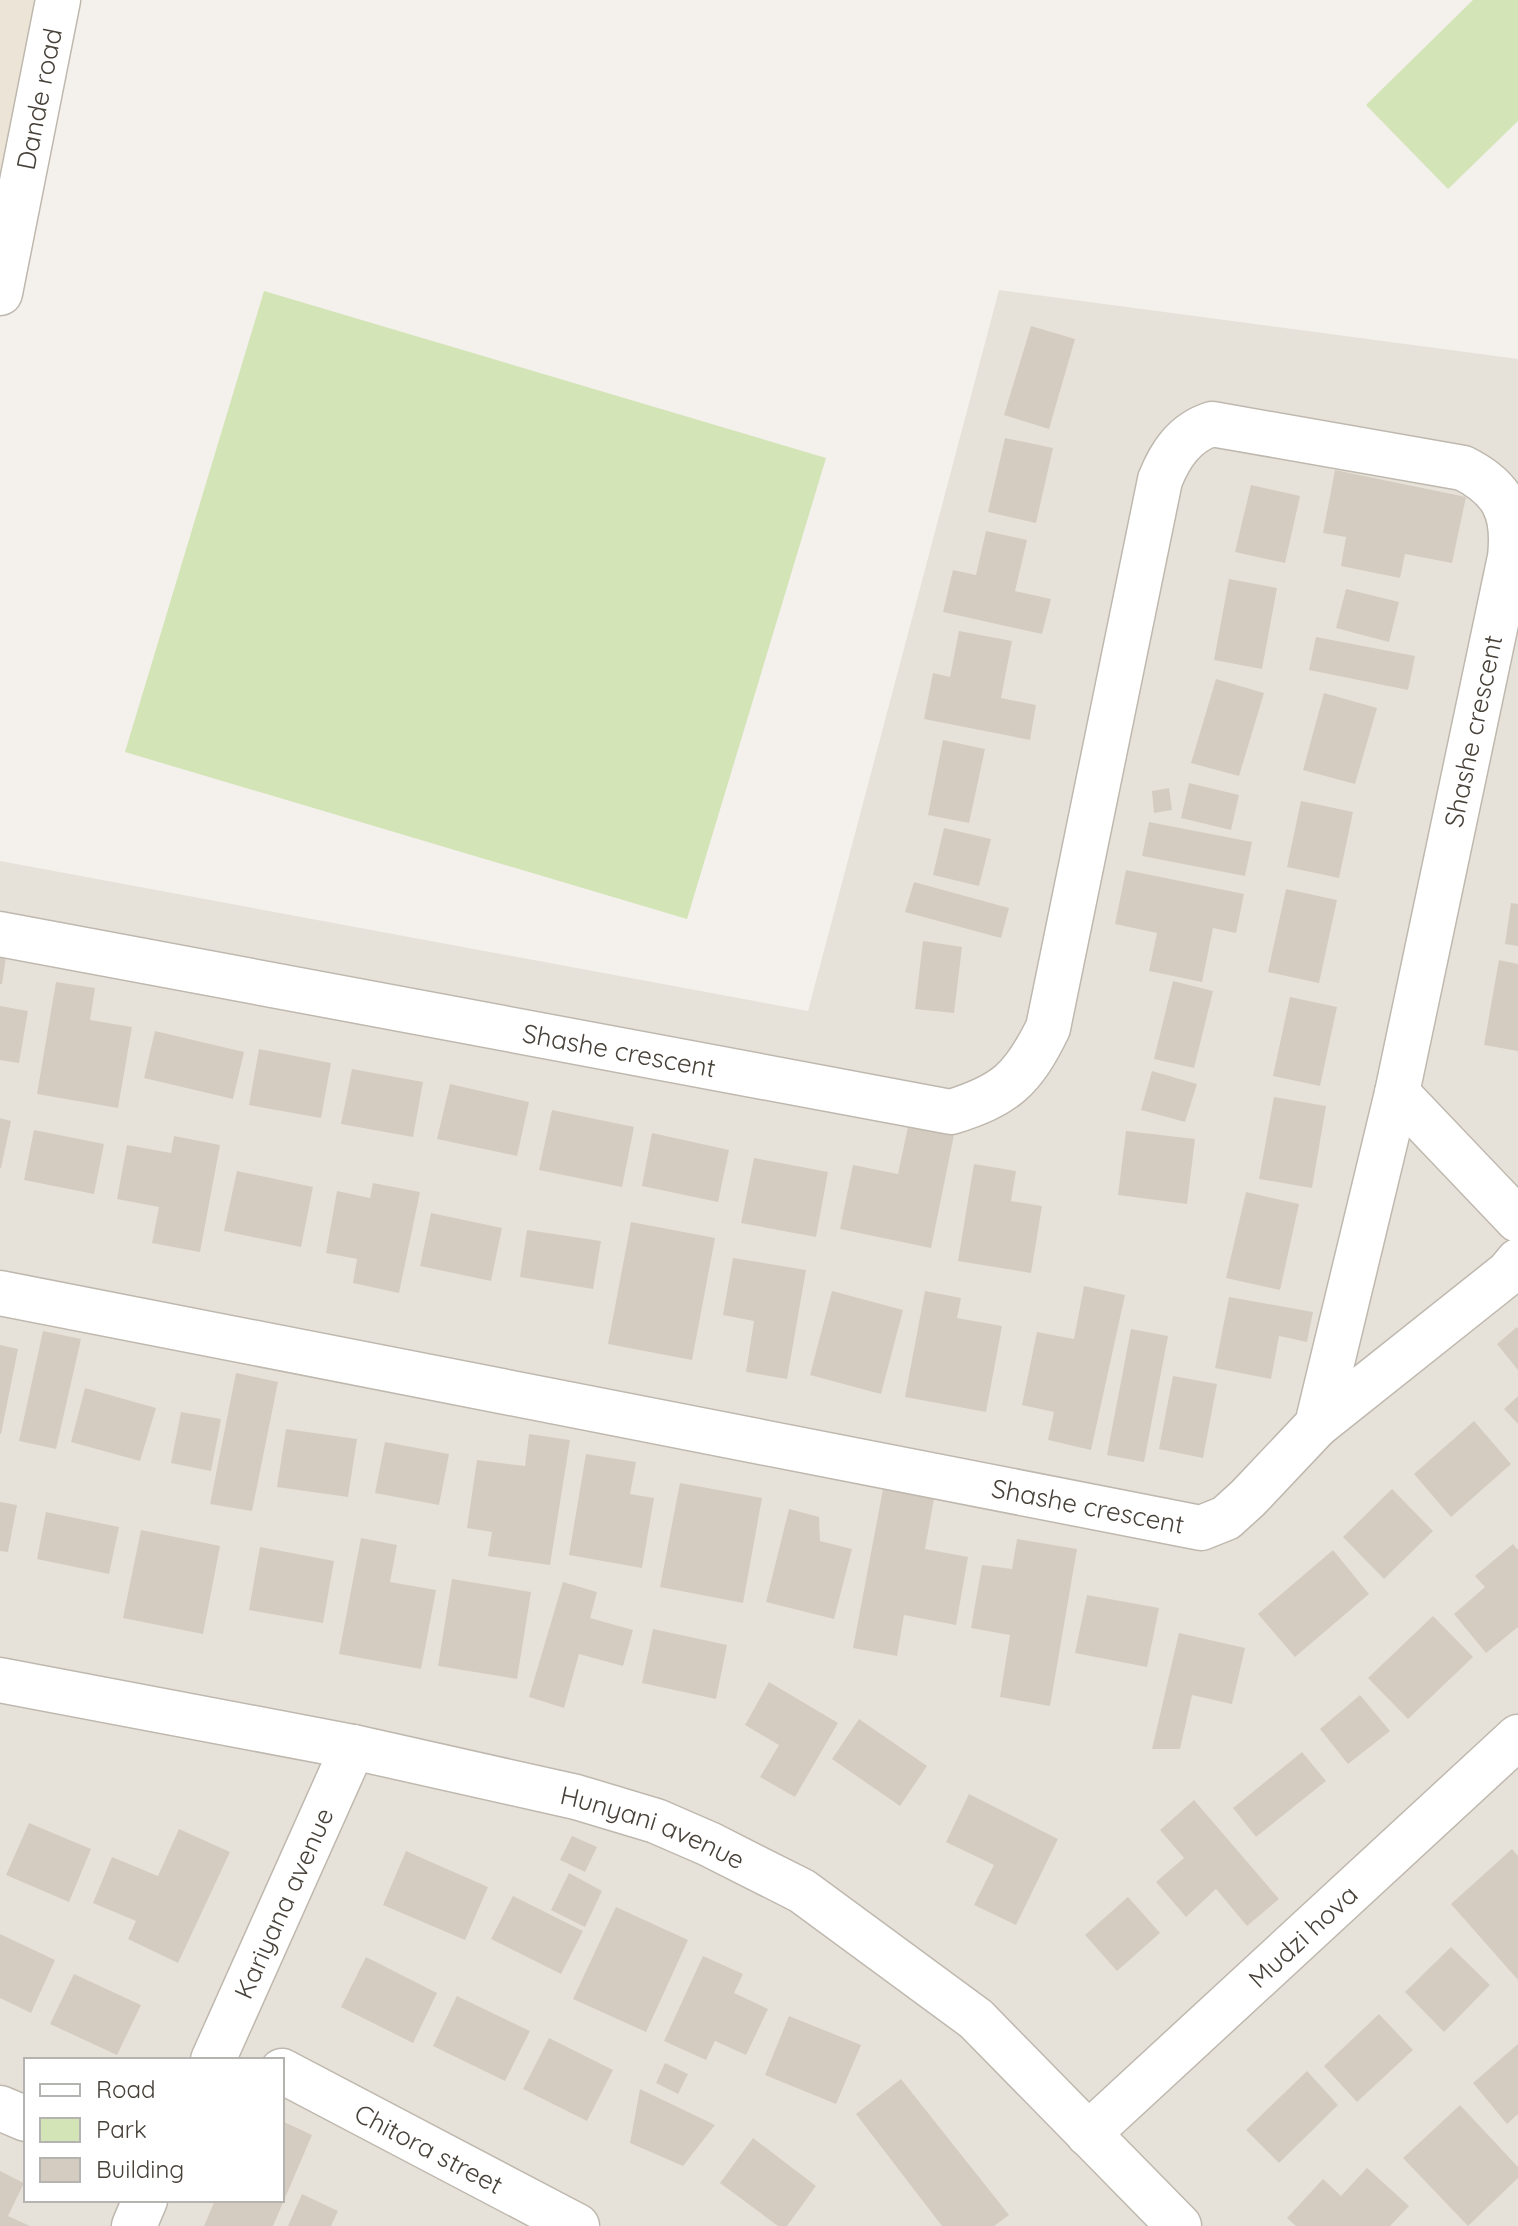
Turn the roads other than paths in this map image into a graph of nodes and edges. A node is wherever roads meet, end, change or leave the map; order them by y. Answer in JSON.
{"nodes":[{"id":1,"x":58,"y":0,"type":"edge"},
{"id":2,"x":0,"y":293,"type":"edge"},
{"id":3,"x":0,"y":934,"type":"edge"},
{"id":4,"x":1397,"y":1093,"type":"junction"},
{"id":5,"x":1518,"y":1220,"type":"edge"},
{"id":6,"x":1518,"y":1261,"type":"edge"},
{"id":7,"x":0,"y":1293,"type":"edge"},
{"id":8,"x":1317,"y":1425,"type":"junction"},
{"id":9,"x":0,"y":1680,"type":"edge"},
{"id":10,"x":1518,"y":1737,"type":"edge"},
{"id":11,"x":353,"y":1747,"type":"junction"},
{"id":12,"x":218,"y":2050,"type":"edge"},
{"id":13,"x":252,"y":2058,"type":"edge"},
{"id":14,"x":284,"y":2072,"type":"edge"},
{"id":15,"x":0,"y":2108,"type":"edge"},
{"id":16,"x":24,"y":2118,"type":"edge"},
{"id":17,"x":1088,"y":2134,"type":"junction"},
{"id":18,"x":144,"y":2202,"type":"edge"},
{"id":19,"x":134,"y":2226,"type":"edge"},
{"id":20,"x":577,"y":2226,"type":"edge"},
{"id":21,"x":1179,"y":2226,"type":"edge"}],
"edges":[{"from":1,"to":2,"type":"street","name":"Dande road"},
{"from":3,"to":4,"type":"street","name":"Shashe crescent"},
{"from":4,"to":5,"type":"street"},
{"from":4,"to":8,"type":"street","name":"Shashe crescent"},
{"from":6,"to":8,"type":"street"},
{"from":7,"to":8,"type":"street","name":"Shashe crescent"},
{"from":9,"to":11,"type":"street","name":"Hunyani avenue"},
{"from":10,"to":17,"type":"street","name":"Mudzi hova"},
{"from":11,"to":12,"type":"street","name":"Kariyana avenue"},
{"from":11,"to":17,"type":"street","name":"Hunyani avenue"},
{"from":12,"to":13,"type":"street"},
{"from":14,"to":20,"type":"street","name":"Chitora street"},
{"from":15,"to":16,"type":"street"},
{"from":17,"to":21,"type":"street","name":"Hunyani avenue"},
{"from":18,"to":19,"type":"street"}]}
